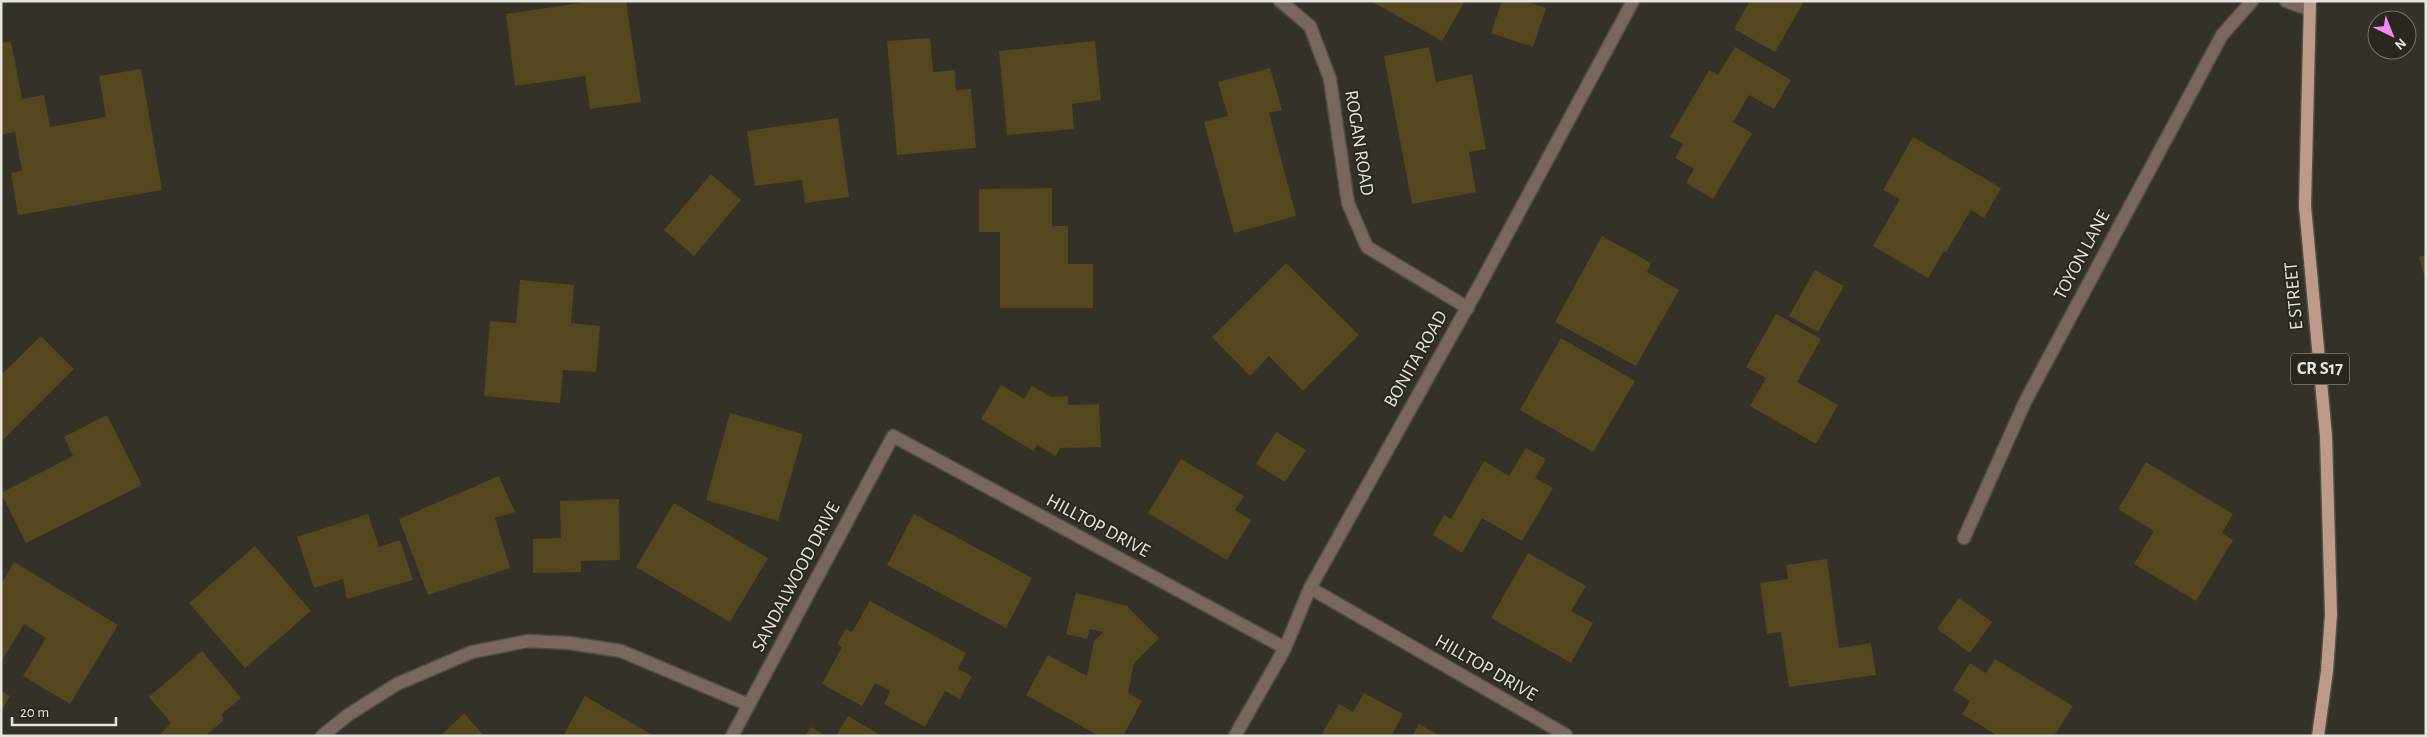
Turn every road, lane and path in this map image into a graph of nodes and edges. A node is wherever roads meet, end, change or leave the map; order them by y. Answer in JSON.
{"nodes":[{"id":1,"x":1280,"y":1,"type":"edge"},
{"id":2,"x":1633,"y":1,"type":"edge"},
{"id":3,"x":2252,"y":1,"type":"edge"},
{"id":4,"x":2286,"y":1,"type":"edge"},
{"id":5,"x":2309,"y":5,"type":"edge"},
{"id":6,"x":1468,"y":308,"type":"junction"},
{"id":7,"x":893,"y":436,"type":"joint"},
{"id":8,"x":1964,"y":538,"type":"dead end"},
{"id":9,"x":1310,"y":588,"type":"junction"},
{"id":10,"x":1285,"y":648,"type":"junction"},
{"id":11,"x":749,"y":705,"type":"junction"},
{"id":12,"x":1566,"y":735,"type":"edge"},
{"id":13,"x":322,"y":736,"type":"edge"},
{"id":14,"x":732,"y":736,"type":"edge"},
{"id":15,"x":1235,"y":736,"type":"edge"},
{"id":16,"x":2318,"y":736,"type":"edge"}],
"edges":[{"from":1,"to":6,"type":"street","name":"ROGAN ROAD"},
{"from":2,"to":6,"type":"street","name":"BONITA ROAD"},
{"from":3,"to":8,"type":"street","name":"TOYON LANE"},
{"from":4,"to":5,"type":"street"},
{"from":5,"to":16,"type":"main road","name":"E STREET","number":"CR S17"},
{"from":6,"to":9,"type":"street","name":"BONITA ROAD"},
{"from":7,"to":10,"type":"street","name":"HILLTOP DRIVE"},
{"from":7,"to":11,"type":"street","name":"SANDALWOOD DRIVE"},
{"from":9,"to":10,"type":"street","name":"BONITA ROAD"},
{"from":9,"to":12,"type":"street","name":"HILLTOP DRIVE"},
{"from":10,"to":15,"type":"street","name":"BONITA ROAD"},
{"from":11,"to":13,"type":"street"},
{"from":11,"to":14,"type":"street","name":"SANDALWOOD DRIVE"}]}
